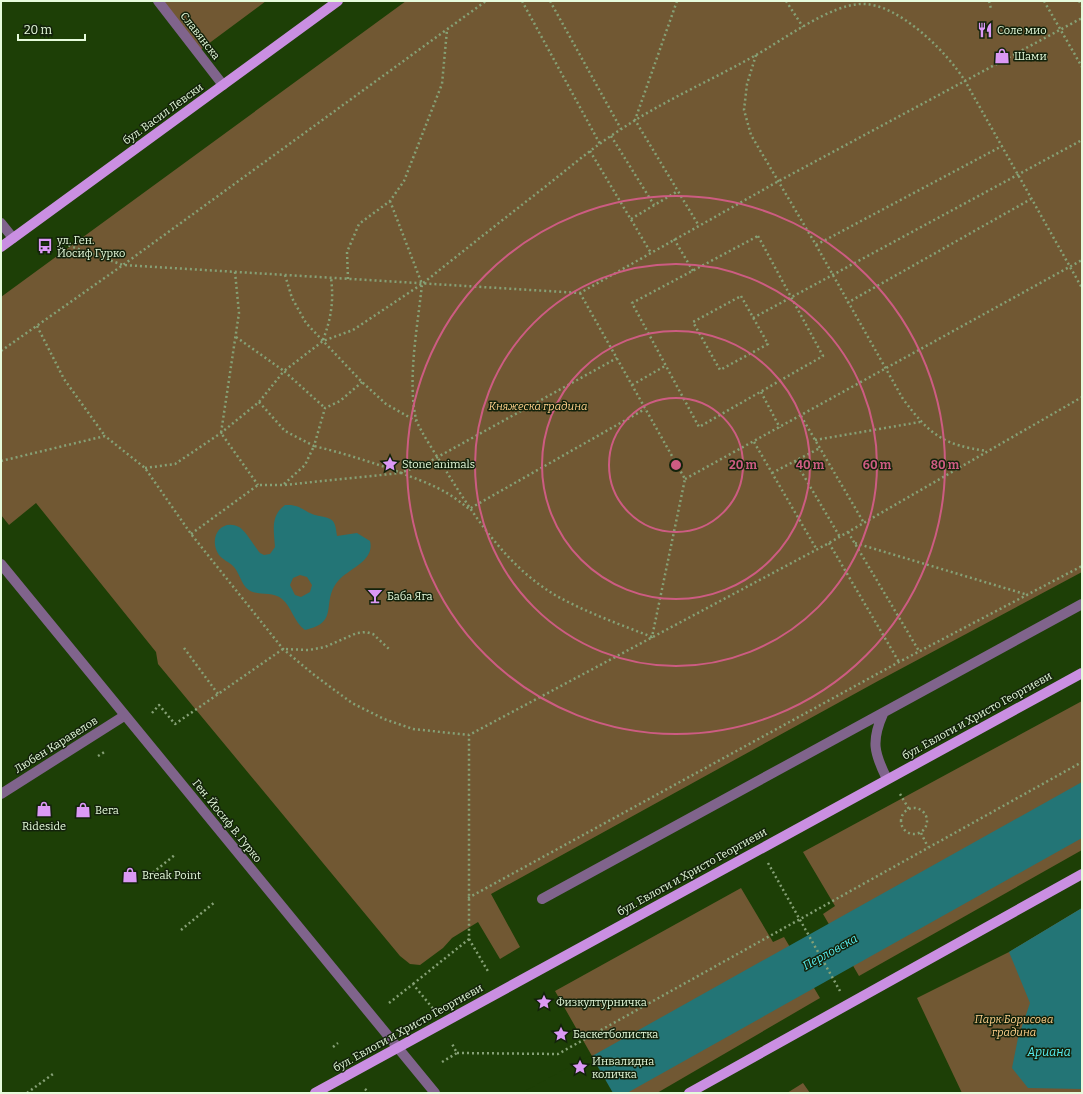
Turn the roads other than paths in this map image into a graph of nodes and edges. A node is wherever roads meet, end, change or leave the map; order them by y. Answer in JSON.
{"nodes":[{"id":1,"x":158,"y":1,"type":"edge"},
{"id":2,"x":338,"y":1,"type":"edge"},
{"id":3,"x":223,"y":85,"type":"junction"},
{"id":4,"x":1,"y":223,"type":"edge"},
{"id":5,"x":13,"y":238,"type":"junction"},
{"id":6,"x":1,"y":246,"type":"edge"},
{"id":7,"x":1,"y":564,"type":"edge"},
{"id":8,"x":1082,"y":604,"type":"edge"},
{"id":9,"x":1082,"y":672,"type":"edge"},
{"id":10,"x":883,"y":714,"type":"junction"},
{"id":11,"x":124,"y":716,"type":"junction"},
{"id":12,"x":887,"y":779,"type":"junction"},
{"id":13,"x":1,"y":794,"type":"edge"},
{"id":14,"x":1082,"y":874,"type":"edge"},
{"id":15,"x":542,"y":899,"type":"dead end"},
{"id":16,"x":397,"y":1047,"type":"junction"},
{"id":17,"x":315,"y":1093,"type":"edge"},
{"id":18,"x":435,"y":1093,"type":"edge"},
{"id":19,"x":689,"y":1093,"type":"edge"}],
"edges":[{"from":1,"to":3,"type":"street","name":"Славянска"},
{"from":2,"to":3,"type":"main road","name":"бул. Васил Левски"},
{"from":3,"to":5,"type":"main road","name":"бул. Васил Левски"},
{"from":4,"to":5,"type":"street"},
{"from":5,"to":6,"type":"main road","name":"бул. Васил Левски"},
{"from":7,"to":11,"type":"street","name":"Ген. Йосиф В. Гурко"},
{"from":8,"to":10,"type":"street"},
{"from":9,"to":12,"type":"main road","name":"бул. Евлоги и Христо Георгиеви"},
{"from":10,"to":12,"type":"street"},
{"from":10,"to":15,"type":"street"},
{"from":11,"to":13,"type":"street","name":"Любен Каравелов"},
{"from":11,"to":16,"type":"street","name":"Ген. Йосиф В. Гурко"},
{"from":12,"to":16,"type":"main road","name":"бул. Евлоги и Христо Георгиеви"},
{"from":14,"to":19,"type":"main road"},
{"from":16,"to":17,"type":"main road","name":"бул. Евлоги и Христо Георгиеви"},
{"from":16,"to":18,"type":"street","name":"Ген. Йосиф В. Гурко"}]}
